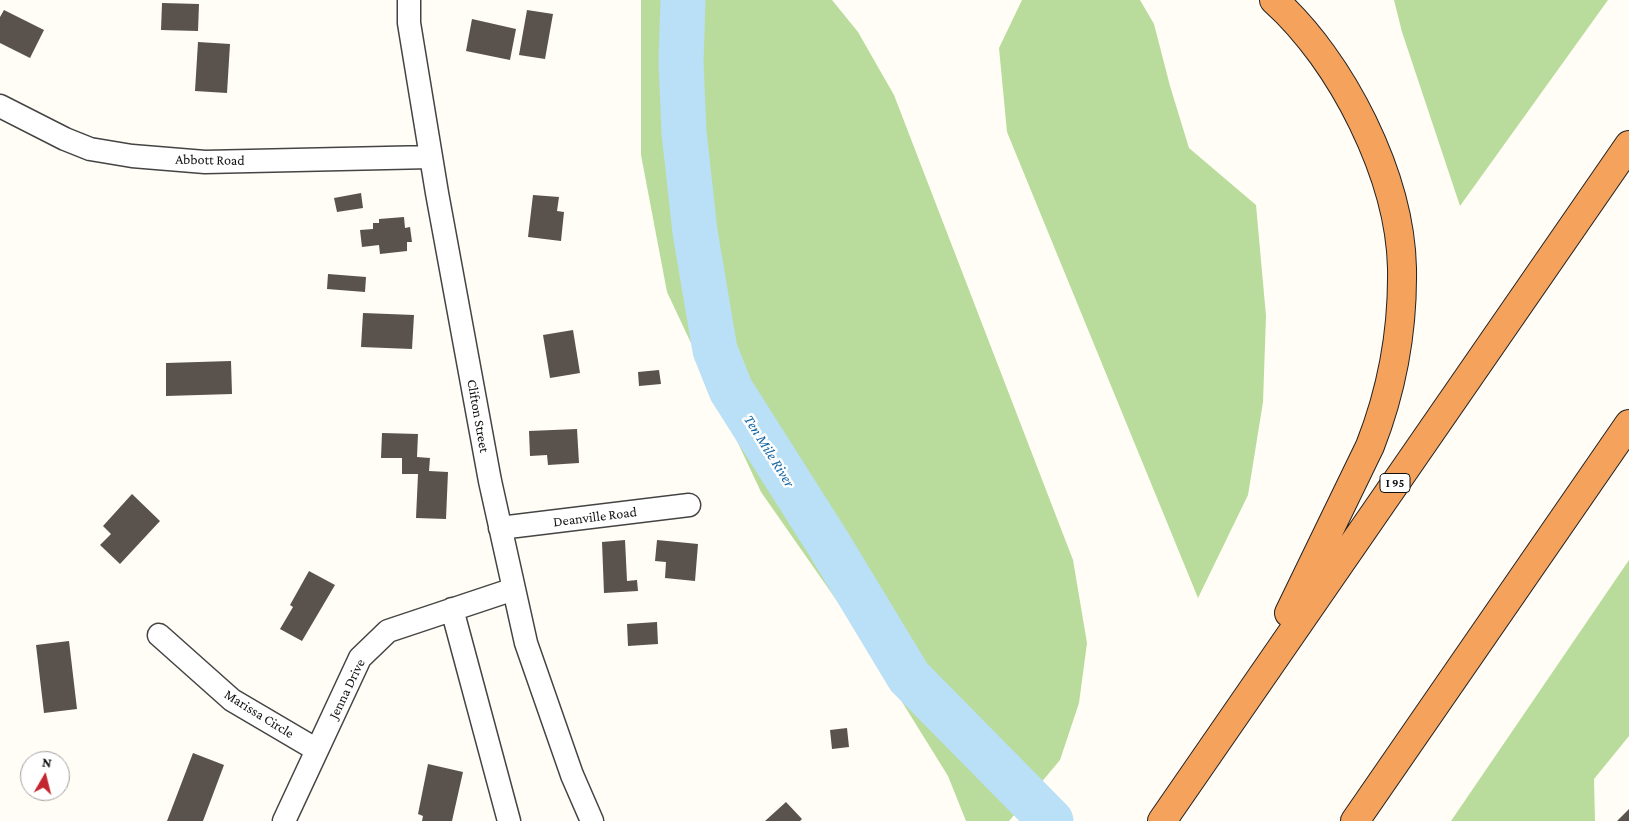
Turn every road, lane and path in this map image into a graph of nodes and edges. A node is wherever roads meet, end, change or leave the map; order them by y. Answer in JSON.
{"nodes":[{"id":1,"x":409,"y":0,"type":"edge"},
{"id":2,"x":1274,"y":0,"type":"edge"},
{"id":3,"x":0,"y":106,"type":"edge"},
{"id":4,"x":1629,"y":145,"type":"edge"},
{"id":5,"x":431,"y":157,"type":"junction"},
{"id":6,"x":1629,"y":424,"type":"edge"},
{"id":7,"x":689,"y":506,"type":"dead end"},
{"id":8,"x":500,"y":528,"type":"junction"},
{"id":9,"x":514,"y":589,"type":"junction"},
{"id":10,"x":452,"y":609,"type":"junction"},
{"id":11,"x":159,"y":635,"type":"dead end"},
{"id":12,"x":1250,"y":692,"type":"junction"},
{"id":13,"x":317,"y":750,"type":"junction"},
{"id":14,"x":284,"y":821,"type":"edge"},
{"id":15,"x":509,"y":821,"type":"edge"},
{"id":16,"x":592,"y":821,"type":"edge"},
{"id":17,"x":1162,"y":821,"type":"edge"},
{"id":18,"x":1354,"y":821,"type":"edge"}],
"edges":[{"from":1,"to":5,"type":"street","name":"Clifton Street"},
{"from":2,"to":12,"type":"highway"},
{"from":3,"to":5,"type":"street","name":"Abbott Road"},
{"from":4,"to":12,"type":"highway","number":"I 95"},
{"from":5,"to":8,"type":"street","name":"Clifton Street"},
{"from":6,"to":18,"type":"highway"},
{"from":7,"to":8,"type":"street","name":"Deanville Road"},
{"from":8,"to":9,"type":"street","name":"Clifton Street"},
{"from":9,"to":10,"type":"street","name":"Jenna Drive"},
{"from":9,"to":16,"type":"street","name":"Clifton Street"},
{"from":10,"to":13,"type":"street","name":"Jenna Drive"},
{"from":10,"to":15,"type":"street"},
{"from":11,"to":13,"type":"street","name":"Marissa Circle"},
{"from":12,"to":17,"type":"highway","number":"I 95"},
{"from":13,"to":14,"type":"street","name":"Jenna Drive"}]}
